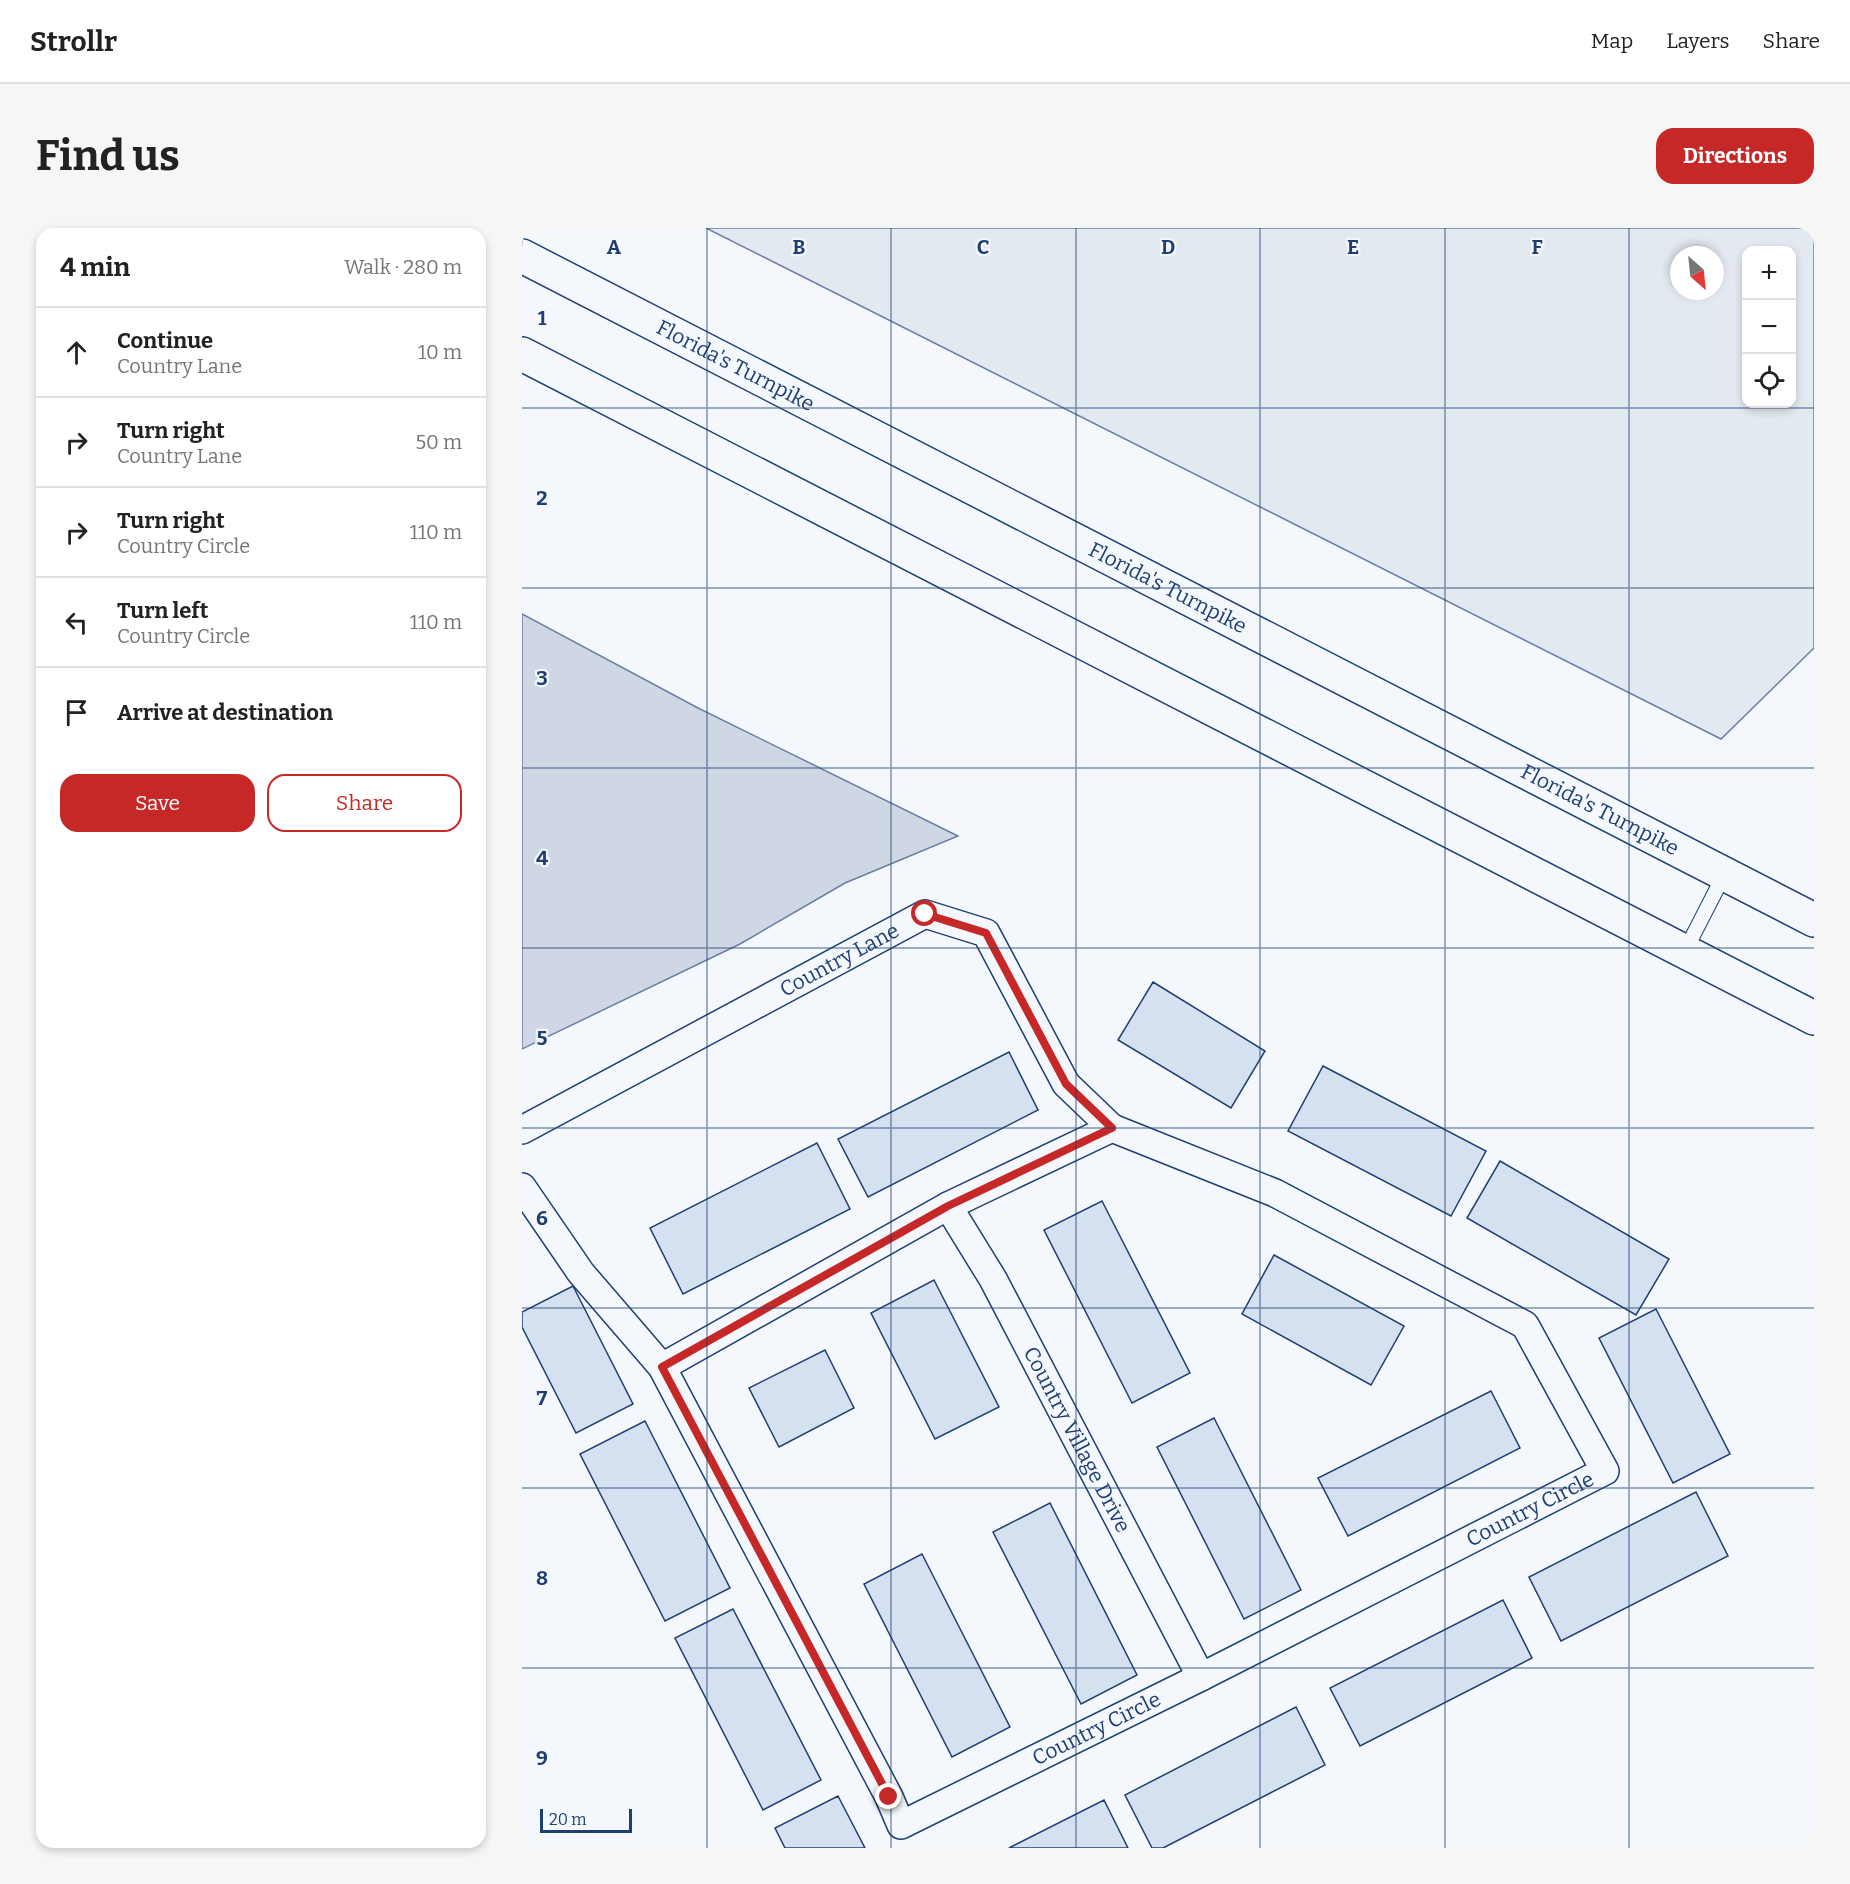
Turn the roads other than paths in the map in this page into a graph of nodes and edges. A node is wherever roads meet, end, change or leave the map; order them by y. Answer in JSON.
{"nodes":[{"id":1,"x":522,"y":256,"type":"edge"},
{"id":2,"x":522,"y":354,"type":"edge"},
{"id":3,"x":1724,"y":875,"type":"junction"},
{"id":4,"x":1814,"y":920,"type":"edge"},
{"id":5,"x":1684,"y":952,"type":"junction"},
{"id":6,"x":1814,"y":1018,"type":"edge"},
{"id":7,"x":1112,"y":1128,"type":"junction"},
{"id":8,"x":522,"y":1130,"type":"edge"},
{"id":9,"x":522,"y":1187,"type":"edge"},
{"id":10,"x":948,"y":1206,"type":"junction"},
{"id":11,"x":662,"y":1367,"type":"junction"},
{"id":12,"x":1202,"y":1677,"type":"junction"}],
"edges":[{"from":1,"to":3,"type":"highway","name":"Florida's Turnpike"},
{"from":2,"to":5,"type":"highway"},
{"from":3,"to":4,"type":"highway","name":"Florida's Turnpike"},
{"from":3,"to":5,"type":"lane"},
{"from":5,"to":6,"type":"highway"},
{"from":7,"to":8,"type":"street","name":"Country Lane"},
{"from":7,"to":10,"type":"street"},
{"from":7,"to":12,"type":"street","name":"Country Circle"},
{"from":9,"to":11,"type":"street","name":"Country Circle"},
{"from":10,"to":11,"type":"street"},
{"from":10,"to":12,"type":"street","name":"Country Village Drive"},
{"from":11,"to":12,"type":"street","name":"Country Circle"}]}
